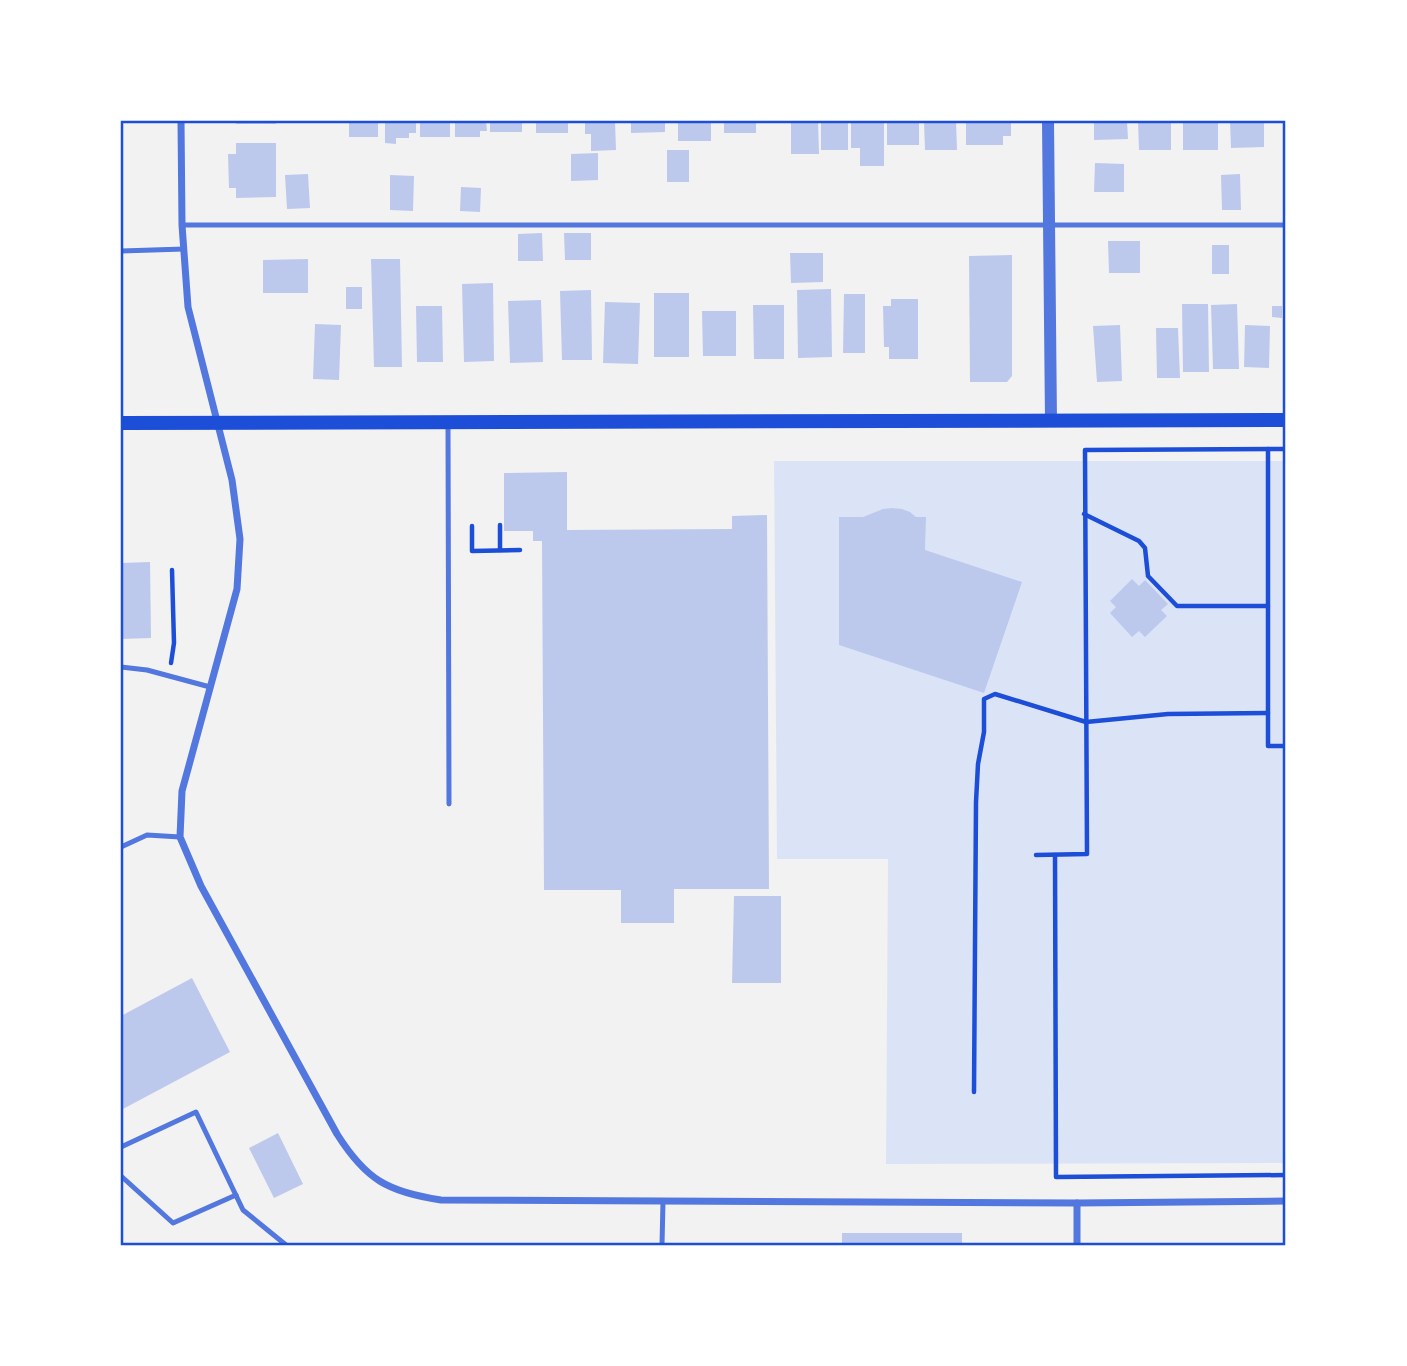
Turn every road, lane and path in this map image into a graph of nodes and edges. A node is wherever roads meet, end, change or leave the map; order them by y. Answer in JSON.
{"nodes":[{"id":1,"x":181,"y":121,"type":"edge"},
{"id":2,"x":1048,"y":121,"type":"edge"},
{"id":3,"x":182,"y":225,"type":"junction"},
{"id":4,"x":1049,"y":225,"type":"junction"},
{"id":5,"x":1286,"y":225,"type":"edge"},
{"id":6,"x":184,"y":249,"type":"junction"},
{"id":7,"x":121,"y":251,"type":"edge"},
{"id":8,"x":1286,"y":420,"type":"edge"},
{"id":9,"x":1051,"y":421,"type":"junction"},
{"id":10,"x":121,"y":423,"type":"edge"},
{"id":11,"x":448,"y":423,"type":"junction"},
{"id":12,"x":218,"y":424,"type":"junction"},
{"id":13,"x":1268,"y":449,"type":"junction"},
{"id":14,"x":1286,"y":449,"type":"edge"},
{"id":15,"x":1084,"y":514,"type":"junction"},
{"id":16,"x":500,"y":525,"type":"dead end"},
{"id":17,"x":472,"y":526,"type":"dead end"},
{"id":18,"x":500,"y":550,"type":"junction"},
{"id":19,"x":520,"y":550,"type":"dead end"},
{"id":20,"x":172,"y":570,"type":"dead end"},
{"id":21,"x":1268,"y":606,"type":"junction"},
{"id":22,"x":173,"y":654,"type":"dead end"},
{"id":23,"x":121,"y":667,"type":"edge"},
{"id":24,"x":211,"y":687,"type":"junction"},
{"id":25,"x":1268,"y":713,"type":"junction"},
{"id":26,"x":1086,"y":722,"type":"junction"},
{"id":27,"x":1286,"y":746,"type":"edge"},
{"id":28,"x":449,"y":804,"type":"dead end"},
{"id":29,"x":180,"y":837,"type":"junction"},
{"id":30,"x":121,"y":847,"type":"edge"},
{"id":31,"x":1036,"y":855,"type":"dead end"},
{"id":32,"x":1055,"y":855,"type":"junction"},
{"id":33,"x":974,"y":1092,"type":"dead end"},
{"id":34,"x":121,"y":1147,"type":"edge"},
{"id":35,"x":1286,"y":1175,"type":"edge"},
{"id":36,"x":121,"y":1176,"type":"edge"},
{"id":37,"x":236,"y":1195,"type":"junction"},
{"id":38,"x":663,"y":1201,"type":"junction"},
{"id":39,"x":1286,"y":1201,"type":"edge"},
{"id":40,"x":1077,"y":1203,"type":"junction"},
{"id":41,"x":286,"y":1245,"type":"edge"},
{"id":42,"x":662,"y":1245,"type":"edge"},
{"id":43,"x":1077,"y":1245,"type":"edge"}],
"edges":[{"from":1,"to":3,"type":"street"},
{"from":2,"to":4,"type":"street"},
{"from":3,"to":4,"type":"lane"},
{"from":3,"to":6,"type":"street"},
{"from":4,"to":5,"type":"lane"},
{"from":4,"to":9,"type":"street"},
{"from":6,"to":7,"type":"lane"},
{"from":6,"to":12,"type":"street"},
{"from":8,"to":9,"type":"main road"},
{"from":9,"to":11,"type":"main road"},
{"from":10,"to":12,"type":"main road"},
{"from":11,"to":12,"type":"main road"},
{"from":11,"to":28,"type":"lane"},
{"from":12,"to":24,"type":"street"},
{"from":13,"to":14,"type":"path"},
{"from":13,"to":15,"type":"path"},
{"from":13,"to":21,"type":"path"},
{"from":15,"to":21,"type":"path"},
{"from":15,"to":26,"type":"path"},
{"from":16,"to":18,"type":"path"},
{"from":17,"to":18,"type":"path"},
{"from":18,"to":19,"type":"path"},
{"from":20,"to":22,"type":"path"},
{"from":21,"to":25,"type":"path"},
{"from":23,"to":24,"type":"lane"},
{"from":24,"to":29,"type":"street"},
{"from":25,"to":26,"type":"path"},
{"from":25,"to":27,"type":"path"},
{"from":26,"to":32,"type":"path"},
{"from":26,"to":33,"type":"path"},
{"from":29,"to":30,"type":"lane"},
{"from":29,"to":38,"type":"street"},
{"from":31,"to":32,"type":"path"},
{"from":32,"to":35,"type":"path"},
{"from":34,"to":37,"type":"lane"},
{"from":36,"to":37,"type":"lane"},
{"from":37,"to":41,"type":"lane"},
{"from":38,"to":40,"type":"street"},
{"from":38,"to":42,"type":"lane"},
{"from":39,"to":40,"type":"street"},
{"from":40,"to":43,"type":"street"}]}
